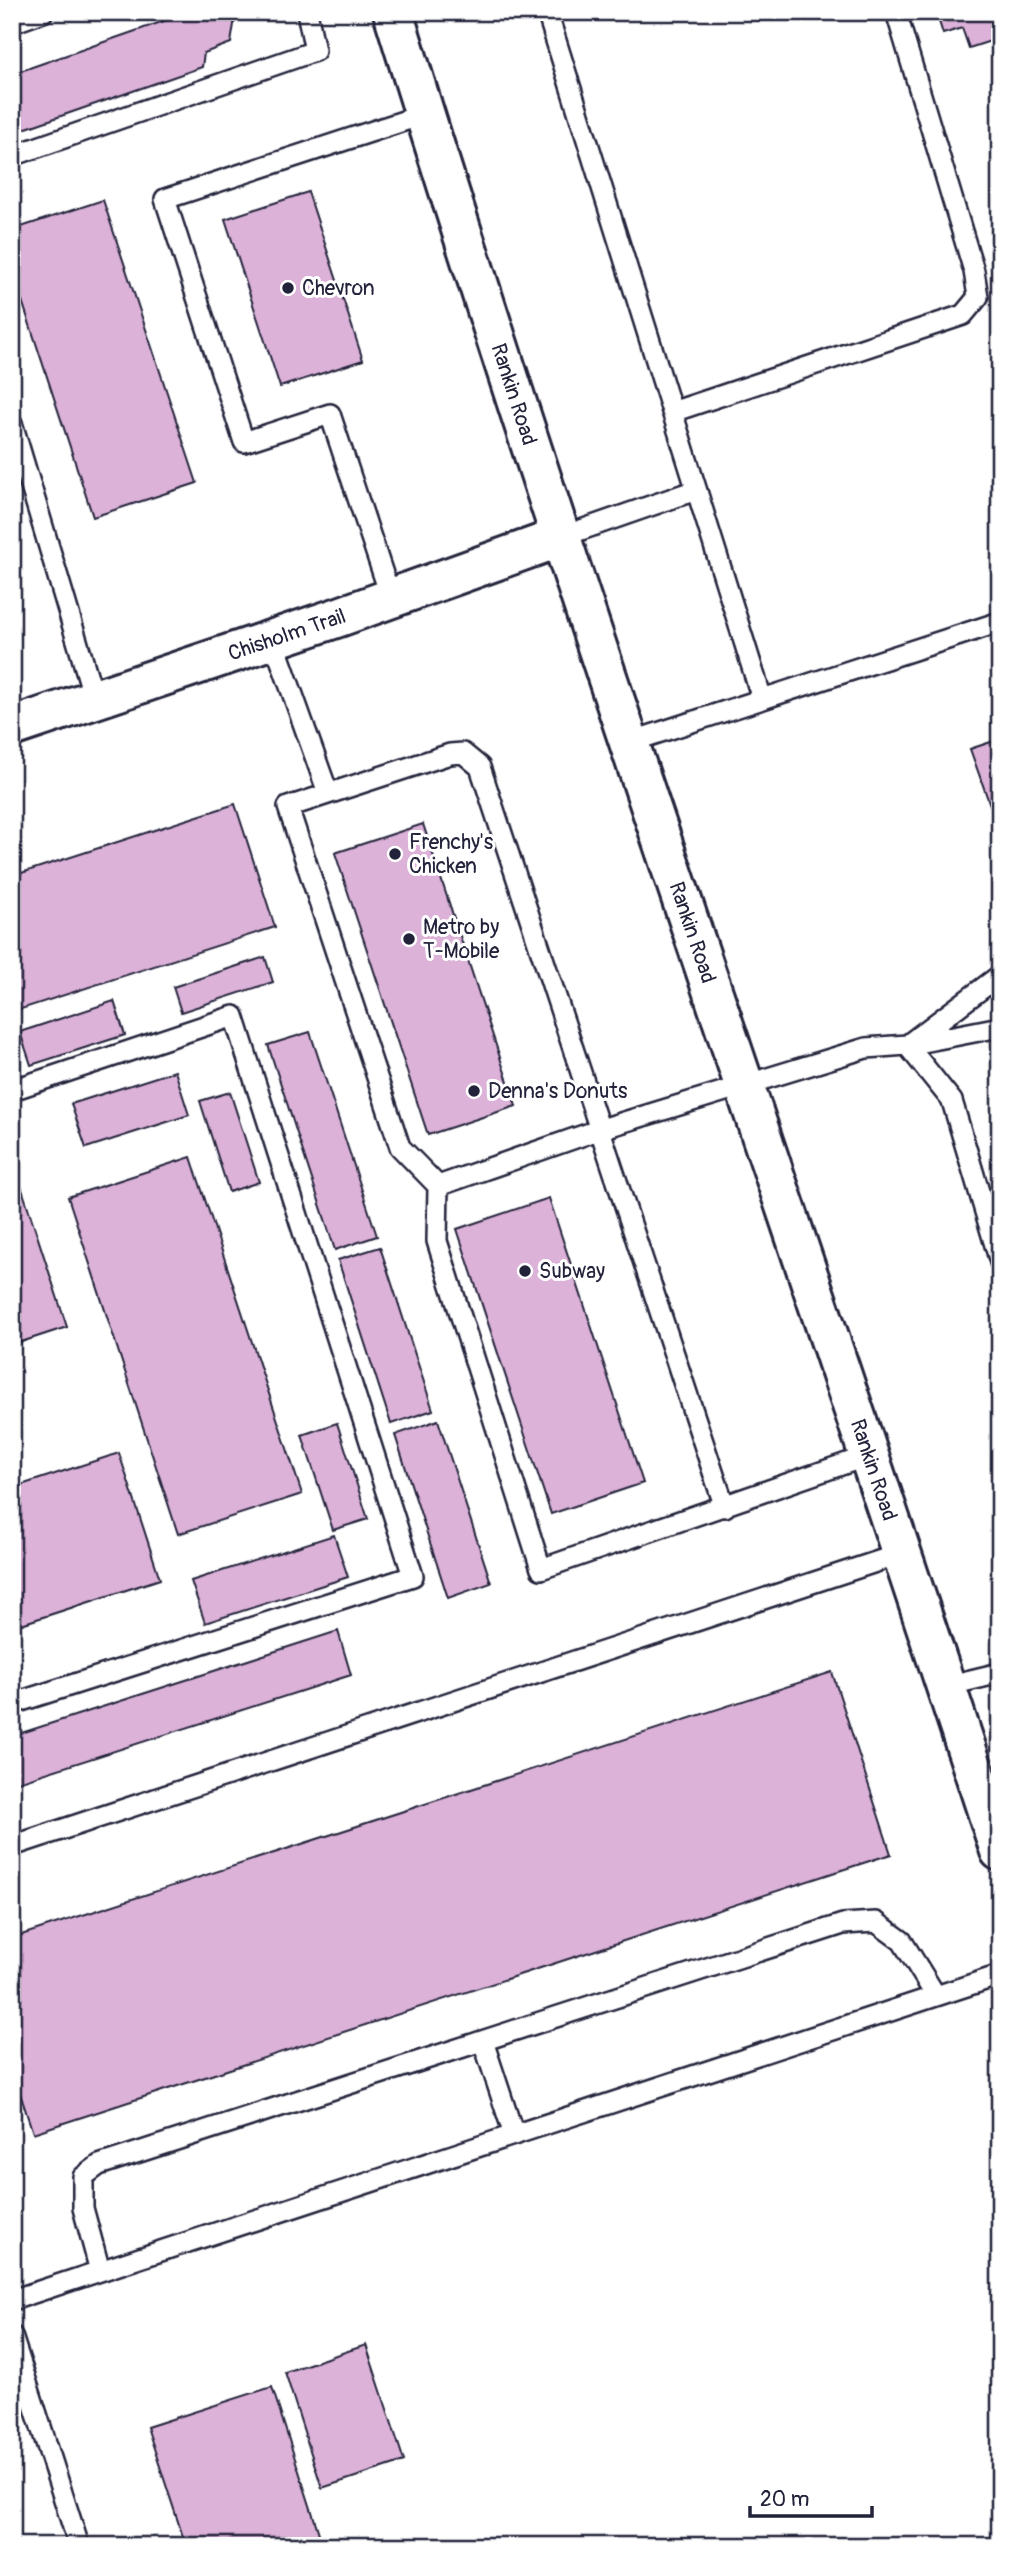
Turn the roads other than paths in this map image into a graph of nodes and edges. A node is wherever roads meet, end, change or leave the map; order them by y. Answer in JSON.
{"nodes":[{"id":1,"x":43,"y":12,"type":"edge"},
{"id":2,"x":307,"y":12,"type":"edge"},
{"id":3,"x":393,"y":12,"type":"edge"},
{"id":4,"x":547,"y":12,"type":"edge"},
{"id":5,"x":896,"y":12,"type":"edge"},
{"id":6,"x":12,"y":23,"type":"edge"},
{"id":7,"x":425,"y":114,"type":"junction"},
{"id":8,"x":12,"y":156,"type":"edge"},
{"id":9,"x":672,"y":412,"type":"junction"},
{"id":10,"x":12,"y":423,"type":"edge"},
{"id":11,"x":696,"y":490,"type":"junction"},
{"id":12,"x":561,"y":537,"type":"junction"},
{"id":13,"x":391,"y":598,"type":"junction"},
{"id":14,"x":1000,"y":622,"type":"edge"},
{"id":15,"x":272,"y":639,"type":"junction"},
{"id":16,"x":762,"y":699,"type":"junction"},
{"id":17,"x":95,"y":701,"type":"junction"},
{"id":18,"x":12,"y":727,"type":"edge"},
{"id":19,"x":630,"y":741,"type":"junction"},
{"id":20,"x":328,"y":793,"type":"junction"},
{"id":21,"x":1000,"y":975,"type":"edge"},
{"id":22,"x":1000,"y":1027,"type":"edge"},
{"id":23,"x":907,"y":1045,"type":"junction"},
{"id":24,"x":745,"y":1086,"type":"junction"},
{"id":25,"x":12,"y":1090,"type":"edge"},
{"id":26,"x":601,"y":1129,"type":"junction"},
{"id":27,"x":438,"y":1186,"type":"junction"},
{"id":28,"x":1000,"y":1262,"type":"edge"},
{"id":29,"x":870,"y":1455,"type":"junction"},
{"id":30,"x":725,"y":1507,"type":"junction"},
{"id":31,"x":903,"y":1553,"type":"junction"},
{"id":32,"x":1000,"y":1673,"type":"edge"},
{"id":33,"x":946,"y":1686,"type":"junction"},
{"id":34,"x":12,"y":1704,"type":"edge"},
{"id":35,"x":12,"y":1846,"type":"edge"},
{"id":36,"x":1000,"y":1851,"type":"edge"},
{"id":37,"x":1000,"y":1975,"type":"edge"},
{"id":38,"x":936,"y":1996,"type":"junction"},
{"id":39,"x":483,"y":2041,"type":"junction"},
{"id":40,"x":514,"y":2135,"type":"junction"},
{"id":41,"x":100,"y":2271,"type":"junction"},
{"id":42,"x":12,"y":2300,"type":"edge"},
{"id":43,"x":12,"y":2336,"type":"edge"},
{"id":44,"x":79,"y":2546,"type":"edge"}],
"edges":[{"from":1,"to":6,"type":"lane"},
{"from":2,"to":8,"type":"lane"},
{"from":3,"to":7,"type":"main road","name":"Rankin Road"},
{"from":4,"to":9,"type":"lane"},
{"from":5,"to":9,"type":"lane"},
{"from":7,"to":12,"type":"main road","name":"Rankin Road"},
{"from":7,"to":13,"type":"lane"},
{"from":9,"to":11,"type":"lane"},
{"from":10,"to":17,"type":"lane"},
{"from":11,"to":12,"type":"lane"},
{"from":11,"to":16,"type":"lane"},
{"from":12,"to":13,"type":"main road","name":"Chisholm Trail"},
{"from":12,"to":19,"type":"main road","name":"Rankin Road"},
{"from":13,"to":15,"type":"main road","name":"Chisholm Trail"},
{"from":14,"to":16,"type":"lane"},
{"from":15,"to":17,"type":"main road","name":"Chisholm Trail"},
{"from":15,"to":20,"type":"lane"},
{"from":16,"to":19,"type":"lane"},
{"from":17,"to":18,"type":"main road","name":"Chisholm Trail"},
{"from":19,"to":24,"type":"main road","name":"Rankin Road"},
{"from":20,"to":26,"type":"lane"},
{"from":20,"to":27,"type":"lane"},
{"from":21,"to":23,"type":"lane"},
{"from":22,"to":23,"type":"lane"},
{"from":23,"to":24,"type":"lane"},
{"from":23,"to":28,"type":"lane"},
{"from":24,"to":26,"type":"lane"},
{"from":24,"to":29,"type":"main road","name":"Rankin Road"},
{"from":25,"to":34,"type":"lane"},
{"from":26,"to":27,"type":"lane"},
{"from":26,"to":30,"type":"lane"},
{"from":27,"to":30,"type":"lane"},
{"from":29,"to":30,"type":"lane"},
{"from":29,"to":31,"type":"main road","name":"Rankin Road"},
{"from":31,"to":33,"type":"main road","name":"Rankin Road"},
{"from":31,"to":35,"type":"lane"},
{"from":32,"to":33,"type":"lane"},
{"from":33,"to":36,"type":"main road","name":"Rankin Road"},
{"from":37,"to":38,"type":"lane"},
{"from":38,"to":39,"type":"lane"},
{"from":38,"to":40,"type":"lane"},
{"from":39,"to":40,"type":"lane"},
{"from":39,"to":41,"type":"lane"},
{"from":40,"to":41,"type":"lane"},
{"from":41,"to":42,"type":"lane"},
{"from":43,"to":44,"type":"lane"}]}
